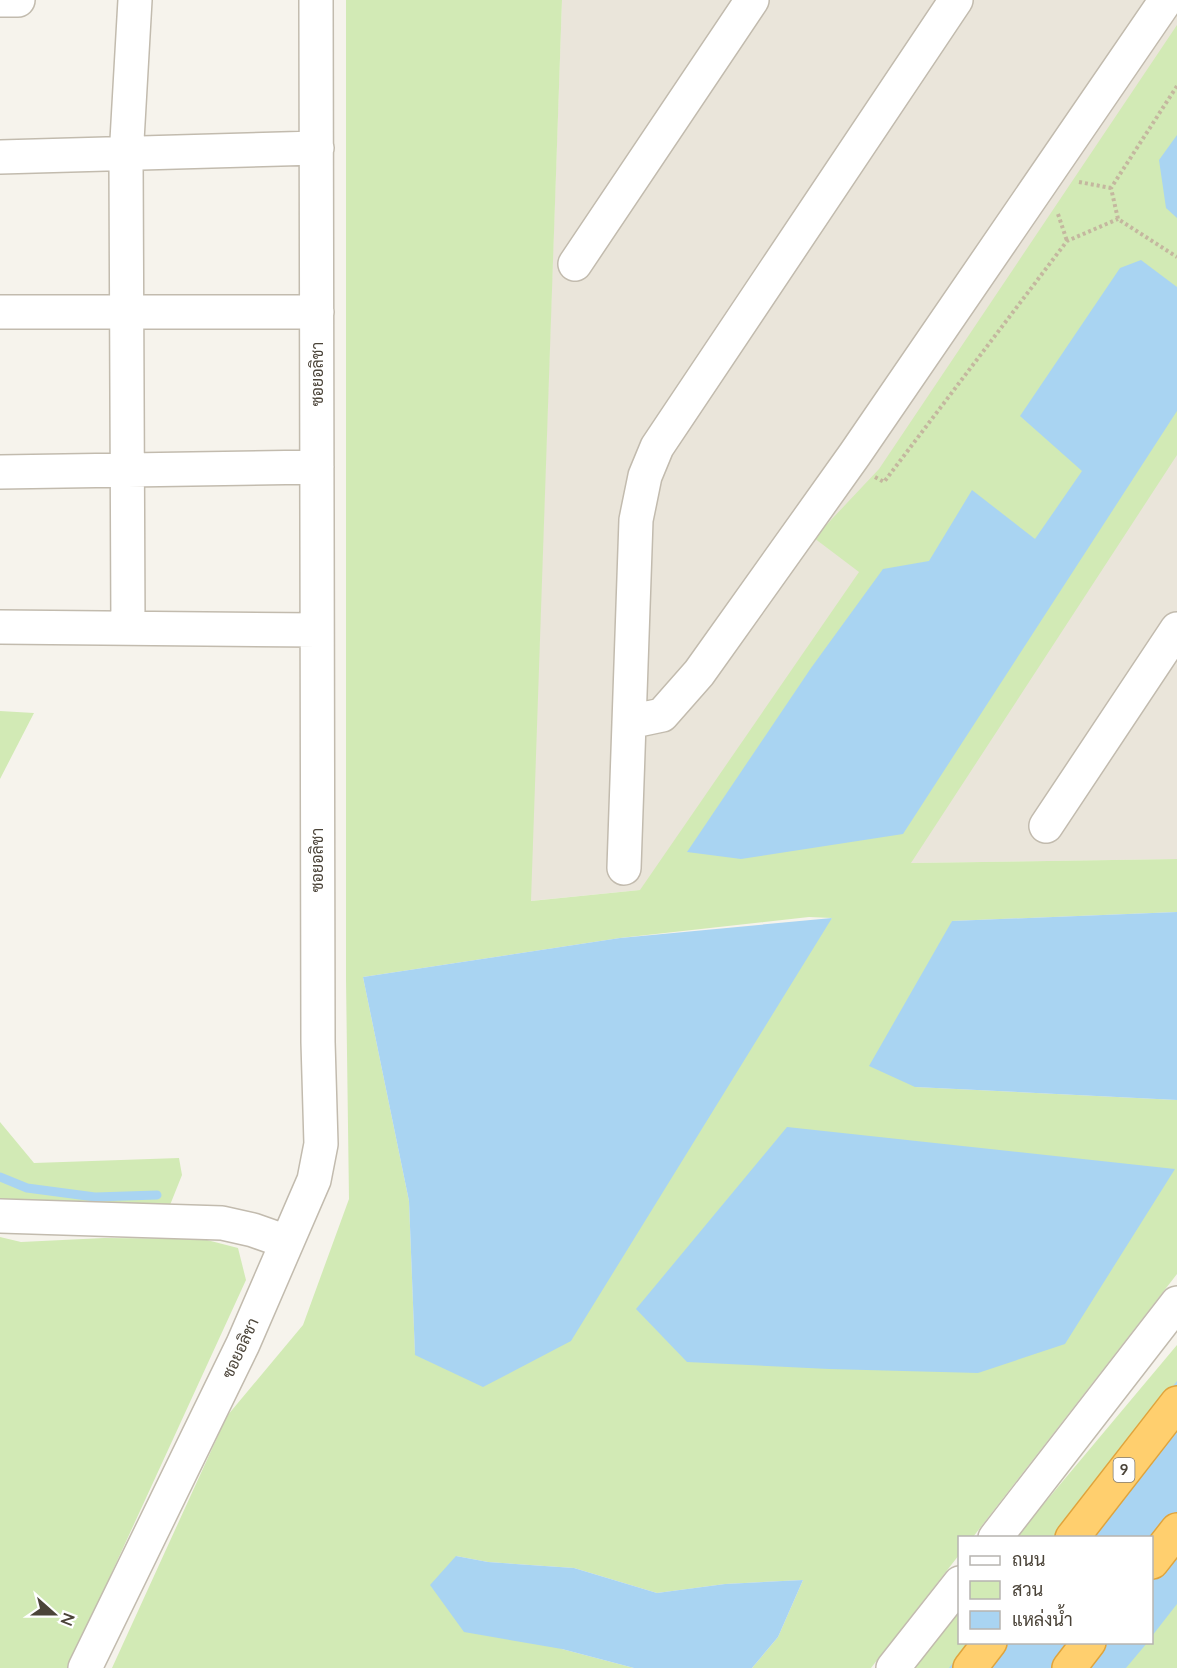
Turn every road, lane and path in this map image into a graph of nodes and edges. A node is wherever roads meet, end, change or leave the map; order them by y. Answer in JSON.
{"nodes":[{"id":1,"x":0,"y":0,"type":"edge"},
{"id":2,"x":18,"y":0,"type":"edge"},
{"id":3,"x":135,"y":0,"type":"edge"},
{"id":4,"x":316,"y":0,"type":"edge"},
{"id":5,"x":752,"y":0,"type":"edge"},
{"id":6,"x":956,"y":0,"type":"edge"},
{"id":7,"x":1166,"y":0,"type":"edge"},
{"id":8,"x":1177,"y":86,"type":"edge"},
{"id":9,"x":317,"y":148,"type":"junction"},
{"id":10,"x":126,"y":153,"type":"junction"},
{"id":11,"x":0,"y":157,"type":"edge"},
{"id":12,"x":1118,"y":219,"type":"junction"},
{"id":13,"x":1177,"y":256,"type":"edge"},
{"id":14,"x":575,"y":264,"type":"dead end"},
{"id":15,"x":0,"y":312,"type":"edge"},
{"id":16,"x":127,"y":312,"type":"junction"},
{"id":17,"x":317,"y":312,"type":"junction"},
{"id":18,"x":848,"y":464,"type":"junction"},
{"id":19,"x":317,"y":467,"type":"junction"},
{"id":20,"x":127,"y":470,"type":"junction"},
{"id":21,"x":0,"y":472,"type":"edge"},
{"id":22,"x":0,"y":627,"type":"edge"},
{"id":23,"x":128,"y":628,"type":"junction"},
{"id":24,"x":1177,"y":629,"type":"edge"},
{"id":25,"x":317,"y":630,"type":"junction"},
{"id":26,"x":628,"y":722,"type":"junction"},
{"id":27,"x":1046,"y":826,"type":"dead end"},
{"id":28,"x":624,"y":867,"type":"dead end"},
{"id":29,"x":0,"y":1216,"type":"edge"},
{"id":30,"x":287,"y":1242,"type":"junction"},
{"id":31,"x":1177,"y":1303,"type":"edge"},
{"id":32,"x":1177,"y":1403,"type":"edge"},
{"id":33,"x":1177,"y":1530,"type":"edge"},
{"id":34,"x":997,"y":1536,"type":"edge"},
{"id":35,"x":1074,"y":1536,"type":"edge"},
{"id":36,"x":1153,"y":1561,"type":"edge"},
{"id":37,"x":958,"y":1586,"type":"edge"},
{"id":38,"x":988,"y":1644,"type":"edge"},
{"id":39,"x":1087,"y":1644,"type":"edge"},
{"id":40,"x":85,"y":1668,"type":"edge"},
{"id":41,"x":893,"y":1668,"type":"edge"},
{"id":42,"x":970,"y":1668,"type":"edge"},
{"id":43,"x":1069,"y":1668,"type":"edge"}],
"edges":[{"from":1,"to":2,"type":"street"},
{"from":3,"to":10,"type":"street"},
{"from":4,"to":9,"type":"street","name":"ซอยอลิชา"},
{"from":5,"to":14,"type":"street"},
{"from":6,"to":26,"type":"street"},
{"from":7,"to":18,"type":"street"},
{"from":8,"to":12,"type":"path"},
{"from":9,"to":10,"type":"street"},
{"from":9,"to":17,"type":"street","name":"ซอยอลิชา"},
{"from":10,"to":11,"type":"street"},
{"from":10,"to":16,"type":"street"},
{"from":12,"to":13,"type":"path"},
{"from":12,"to":18,"type":"path"},
{"from":15,"to":16,"type":"street"},
{"from":16,"to":17,"type":"street"},
{"from":16,"to":20,"type":"street"},
{"from":17,"to":19,"type":"street","name":"ซอยอลิชา"},
{"from":18,"to":26,"type":"street"},
{"from":19,"to":20,"type":"street"},
{"from":19,"to":25,"type":"street","name":"ซอยอลิชา"},
{"from":20,"to":21,"type":"street"},
{"from":20,"to":23,"type":"street"},
{"from":22,"to":23,"type":"street"},
{"from":23,"to":25,"type":"street"},
{"from":24,"to":27,"type":"street"},
{"from":25,"to":30,"type":"street","name":"ซอยอลิชา"},
{"from":26,"to":28,"type":"street"},
{"from":29,"to":30,"type":"street"},
{"from":30,"to":40,"type":"street","name":"ซอยอลิชา"},
{"from":31,"to":34,"type":"street"},
{"from":32,"to":35,"type":"highway","number":"9"},
{"from":33,"to":36,"type":"highway"},
{"from":37,"to":41,"type":"street"},
{"from":38,"to":42,"type":"highway"},
{"from":39,"to":43,"type":"highway"}]}
